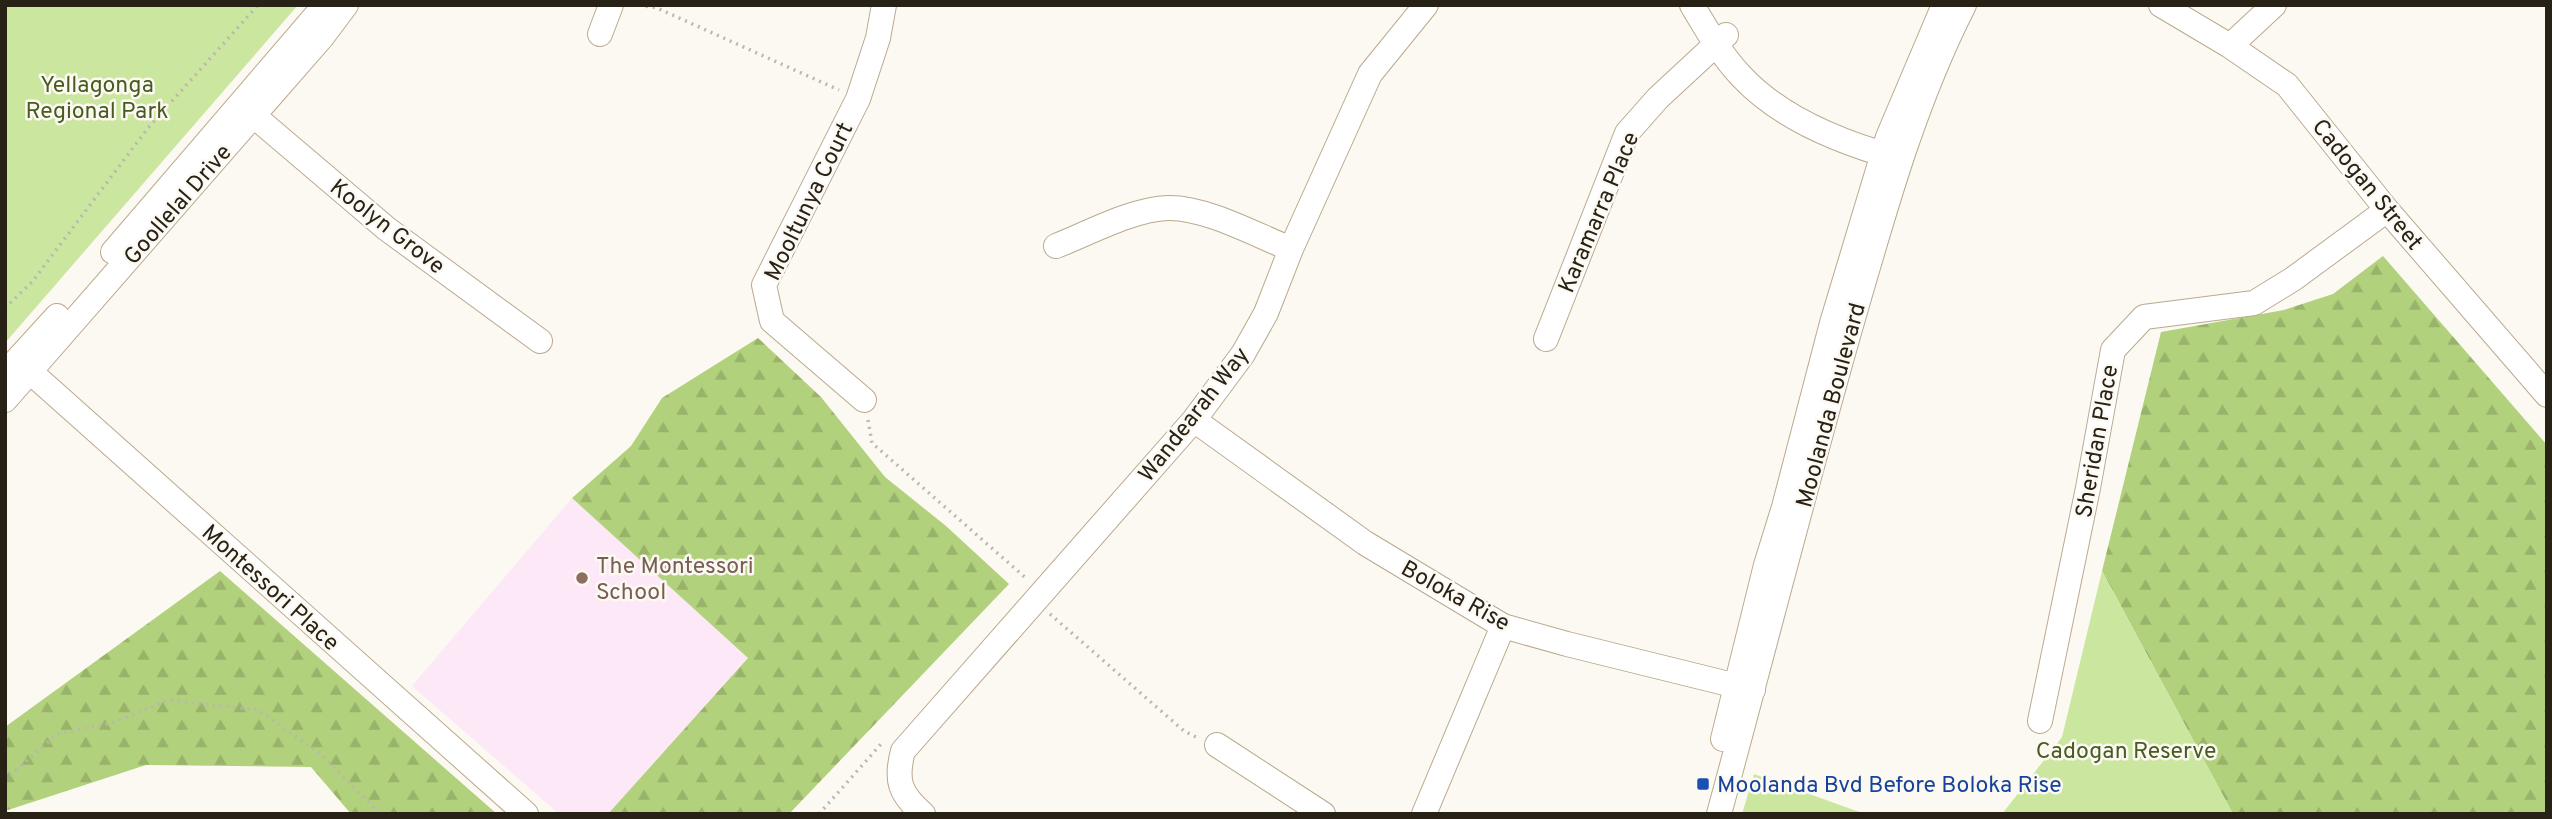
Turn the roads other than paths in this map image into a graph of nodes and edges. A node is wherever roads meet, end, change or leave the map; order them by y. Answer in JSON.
{"nodes":[{"id":1,"x":325,"y":5,"type":"edge"},
{"id":2,"x":346,"y":5,"type":"edge"},
{"id":3,"x":611,"y":5,"type":"edge"},
{"id":4,"x":884,"y":5,"type":"edge"},
{"id":5,"x":1426,"y":5,"type":"edge"},
{"id":6,"x":1692,"y":5,"type":"edge"},
{"id":7,"x":1709,"y":5,"type":"edge"},
{"id":8,"x":1944,"y":5,"type":"edge"},
{"id":9,"x":1964,"y":5,"type":"edge"},
{"id":10,"x":2161,"y":5,"type":"edge"},
{"id":11,"x":2274,"y":5,"type":"edge"},
{"id":12,"x":600,"y":34,"type":"dead end"},
{"id":13,"x":1721,"y":40,"type":"junction"},
{"id":14,"x":2230,"y":46,"type":"junction"},
{"id":15,"x":247,"y":110,"type":"junction"},
{"id":16,"x":1894,"y":149,"type":"junction"},
{"id":17,"x":2388,"y":210,"type":"junction"},
{"id":18,"x":1056,"y":246,"type":"dead end"},
{"id":19,"x":1290,"y":249,"type":"junction"},
{"id":20,"x":1546,"y":339,"type":"dead end"},
{"id":21,"x":540,"y":341,"type":"dead end"},
{"id":22,"x":17,"y":368,"type":"edge"},
{"id":23,"x":2547,"y":395,"type":"edge"},
{"id":24,"x":5,"y":400,"type":"edge"},
{"id":25,"x":864,"y":400,"type":"road end"},
{"id":26,"x":1194,"y":420,"type":"junction"},
{"id":27,"x":1503,"y":626,"type":"junction"},
{"id":28,"x":1745,"y":688,"type":"junction"},
{"id":29,"x":2040,"y":721,"type":"dead end"},
{"id":30,"x":1217,"y":746,"type":"road end"},
{"id":31,"x":526,"y":814,"type":"edge"},
{"id":32,"x":923,"y":814,"type":"edge"},
{"id":33,"x":1323,"y":814,"type":"edge"},
{"id":34,"x":1424,"y":814,"type":"edge"},
{"id":35,"x":1703,"y":814,"type":"edge"},
{"id":36,"x":1719,"y":814,"type":"edge"}],
"edges":[{"from":1,"to":15,"type":"street","name":"Goollelal Drive"},
{"from":2,"to":15,"type":"street","name":"Goollelal Drive"},
{"from":3,"to":12,"type":"street"},
{"from":4,"to":25,"type":"street","name":"Mooltunya Court"},
{"from":5,"to":19,"type":"street","name":"Wandearah Way"},
{"from":6,"to":13,"type":"street"},
{"from":7,"to":13,"type":"street"},
{"from":8,"to":16,"type":"street","name":"Moolanda Boulevard"},
{"from":9,"to":16,"type":"street","name":"Moolanda Boulevard"},
{"from":10,"to":14,"type":"street","name":"Cadogan Street"},
{"from":11,"to":14,"type":"street"},
{"from":13,"to":16,"type":"street"},
{"from":13,"to":20,"type":"street","name":"Karamarra Place"},
{"from":14,"to":17,"type":"street","name":"Cadogan Street"},
{"from":15,"to":21,"type":"street","name":"Koolyn Grove"},
{"from":15,"to":22,"type":"street","name":"Goollelal Drive"},
{"from":16,"to":28,"type":"street","name":"Moolanda Boulevard"},
{"from":17,"to":23,"type":"street","name":"Cadogan Street"},
{"from":17,"to":29,"type":"street","name":"Sheridan Place"},
{"from":18,"to":19,"type":"street"},
{"from":19,"to":26,"type":"street","name":"Wandearah Way"},
{"from":22,"to":24,"type":"street","name":"Goollelal Drive"},
{"from":22,"to":31,"type":"street","name":"Montessori Place"},
{"from":26,"to":27,"type":"street","name":"Boloka Rise"},
{"from":26,"to":32,"type":"street","name":"Wandearah Way"},
{"from":27,"to":28,"type":"street","name":"Boloka Rise"},
{"from":27,"to":34,"type":"street"},
{"from":28,"to":35,"type":"street","name":"Moolanda Boulevard"},
{"from":28,"to":36,"type":"street","name":"Moolanda Boulevard"},
{"from":30,"to":33,"type":"street"}]}
